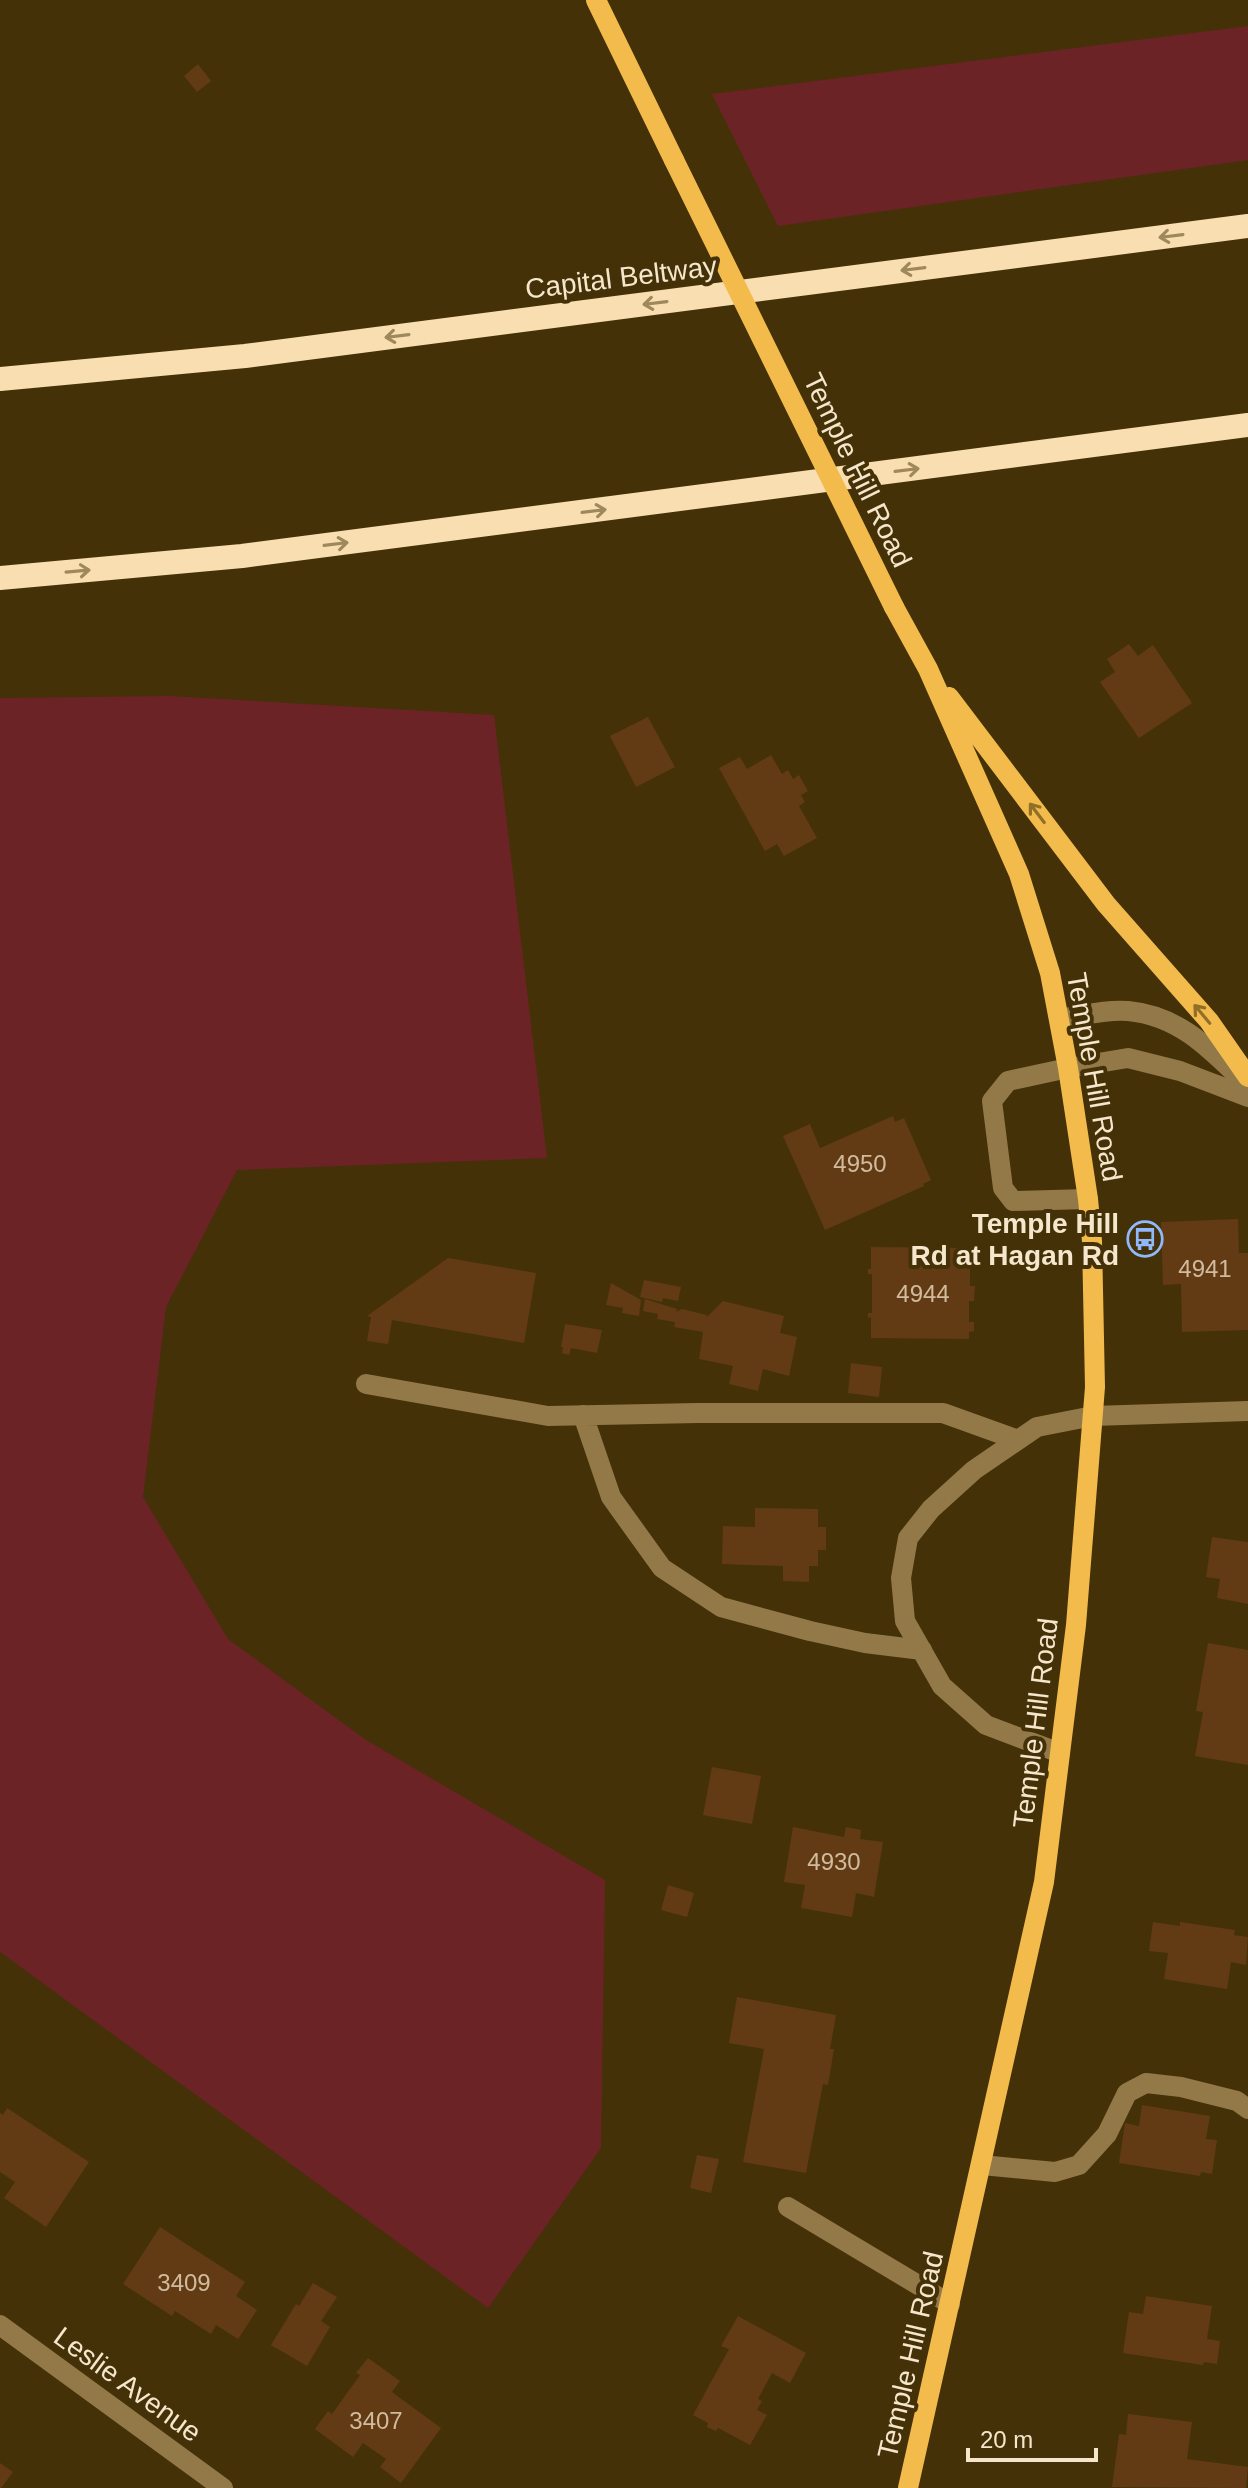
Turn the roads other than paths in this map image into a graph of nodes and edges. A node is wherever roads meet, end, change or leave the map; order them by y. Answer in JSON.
{"nodes":[{"id":1,"x":596,"y":0,"type":"edge"},
{"id":2,"x":1248,"y":226,"type":"edge"},
{"id":3,"x":0,"y":379,"type":"edge"},
{"id":4,"x":1248,"y":425,"type":"edge"},
{"id":5,"x":0,"y":578,"type":"edge"},
{"id":6,"x":928,"y":669,"type":"junction"},
{"id":7,"x":1059,"y":1019,"type":"junction"},
{"id":8,"x":1068,"y":1068,"type":"junction"},
{"id":9,"x":1248,"y":1077,"type":"edge"},
{"id":10,"x":1248,"y":1086,"type":"edge"},
{"id":11,"x":1248,"y":1097,"type":"edge"},
{"id":12,"x":1088,"y":1199,"type":"junction"},
{"id":13,"x":366,"y":1384,"type":"dead end"},
{"id":14,"x":1248,"y":1411,"type":"edge"},
{"id":15,"x":583,"y":1415,"type":"junction"},
{"id":16,"x":1093,"y":1416,"type":"junction"},
{"id":17,"x":1018,"y":1440,"type":"junction"},
{"id":18,"x":922,"y":1650,"type":"junction"},
{"id":19,"x":1060,"y":1753,"type":"junction"},
{"id":20,"x":1248,"y":2109,"type":"edge"},
{"id":21,"x":982,"y":2165,"type":"junction"},
{"id":22,"x":788,"y":2207,"type":"dead end"},
{"id":23,"x":950,"y":2304,"type":"junction"},
{"id":24,"x":0,"y":2325,"type":"edge"},
{"id":25,"x":223,"y":2488,"type":"edge"},
{"id":26,"x":908,"y":2488,"type":"edge"}],
"edges":[{"from":1,"to":6,"type":"main road","name":"Temple Hill Road","bridge":true},
{"from":2,"to":3,"type":"highway","name":"Capital Beltway","one_way":true},
{"from":5,"to":4,"type":"highway","one_way":true},
{"from":6,"to":7,"type":"main road","name":"Temple Hill Road"},
{"from":9,"to":6,"type":"main road","one_way":true},
{"from":7,"to":8,"type":"main road","name":"Temple Hill Road"},
{"from":7,"to":10,"type":"street"},
{"from":8,"to":11,"type":"street"},
{"from":8,"to":12,"type":"main road","name":"Temple Hill Road"},
{"from":8,"to":12,"type":"street"},
{"from":12,"to":16,"type":"main road","name":"Temple Hill Road"},
{"from":13,"to":15,"type":"street"},
{"from":14,"to":16,"type":"street"},
{"from":15,"to":17,"type":"street"},
{"from":15,"to":18,"type":"street"},
{"from":16,"to":17,"type":"street"},
{"from":16,"to":19,"type":"main road","name":"Temple Hill Road"},
{"from":17,"to":18,"type":"street"},
{"from":18,"to":19,"type":"street"},
{"from":19,"to":21,"type":"main road","name":"Temple Hill Road"},
{"from":20,"to":21,"type":"street"},
{"from":21,"to":23,"type":"main road","name":"Temple Hill Road"},
{"from":22,"to":23,"type":"street"},
{"from":23,"to":26,"type":"main road","name":"Temple Hill Road"},
{"from":24,"to":25,"type":"street","name":"Leslie Avenue"}]}
